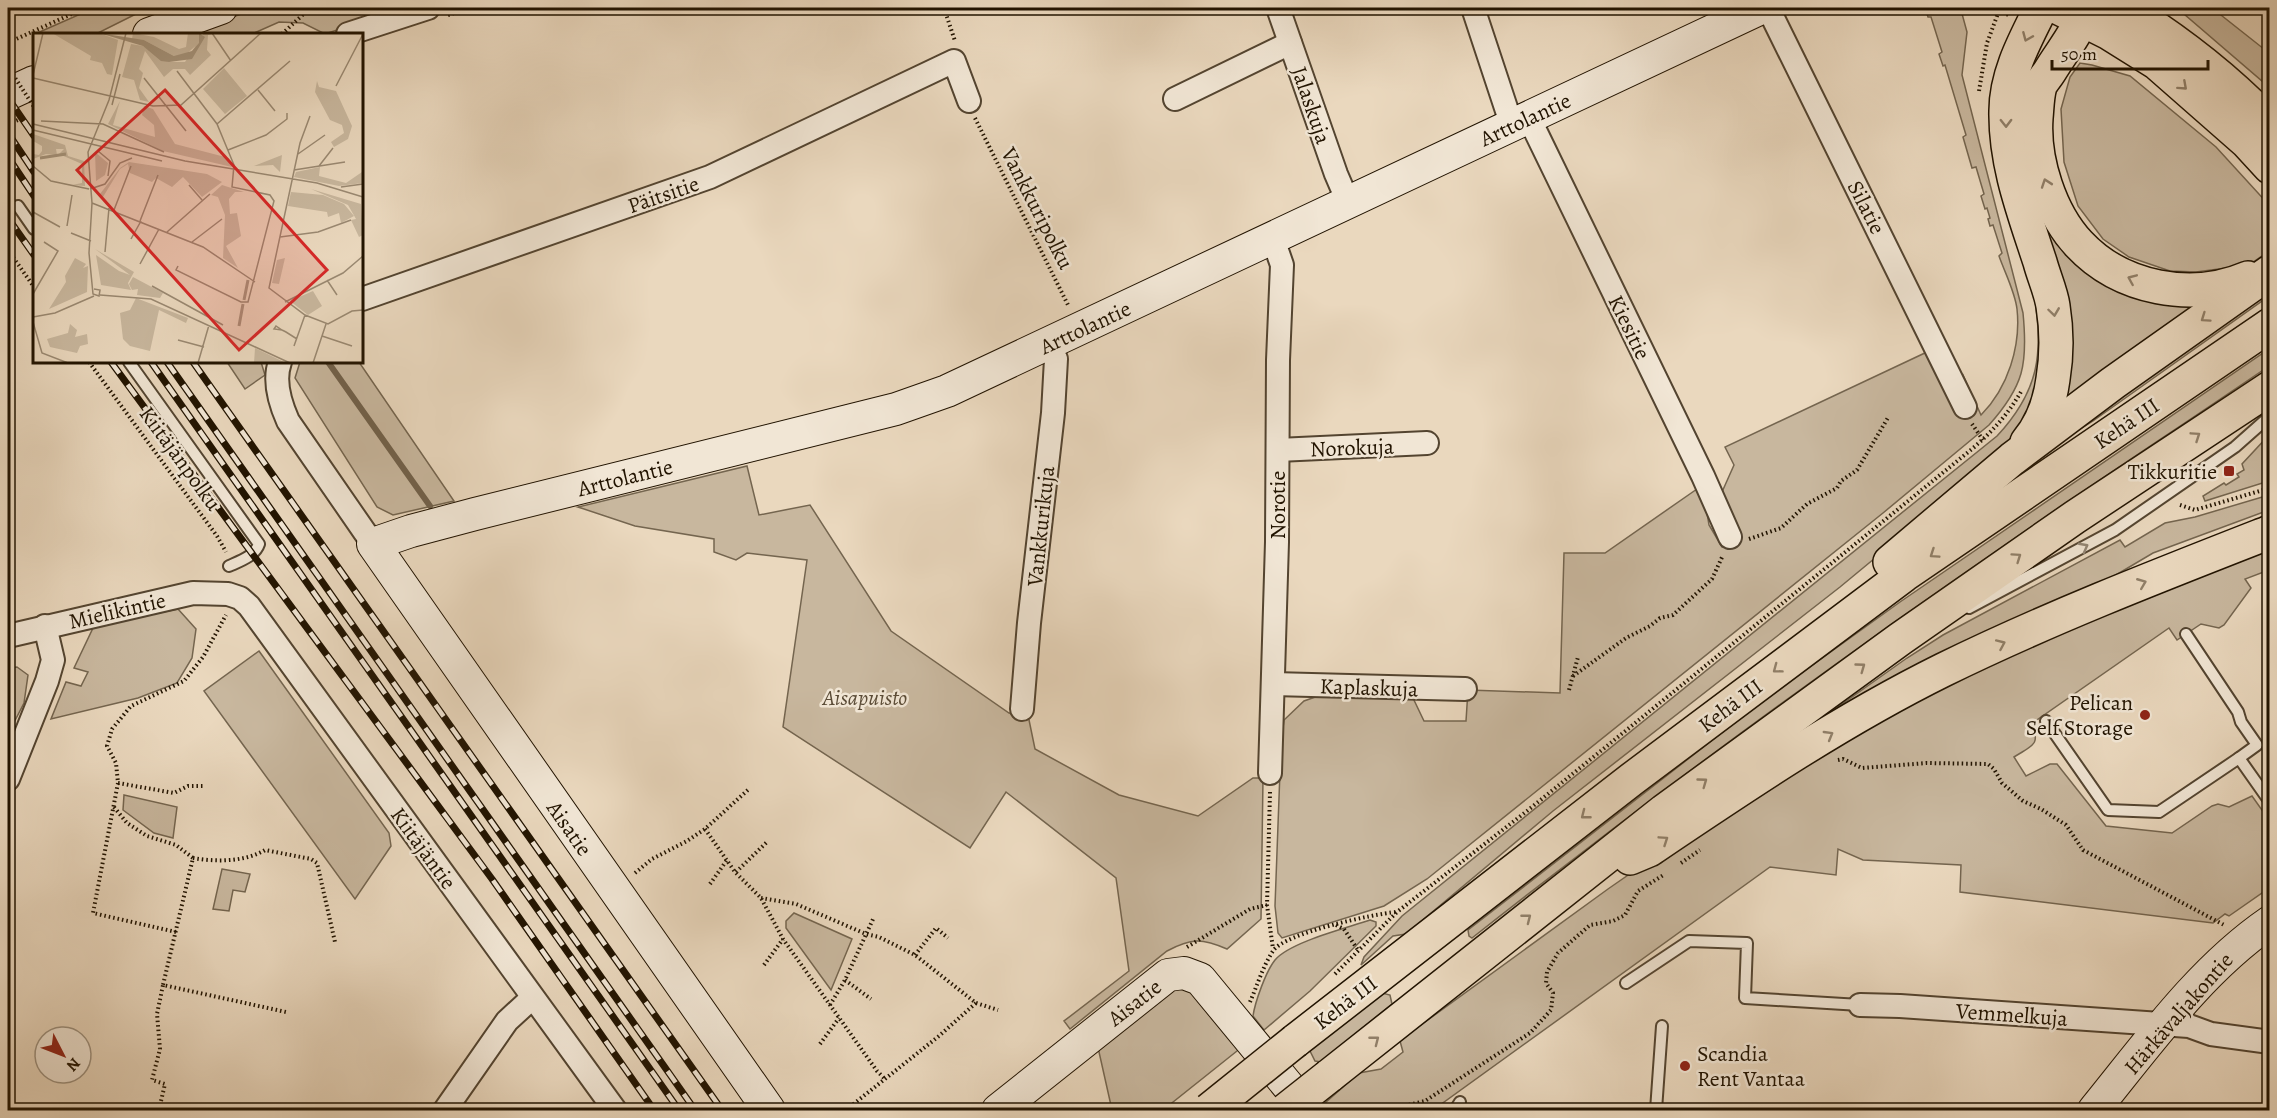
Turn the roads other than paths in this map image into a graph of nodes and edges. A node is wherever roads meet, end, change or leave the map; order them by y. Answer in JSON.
{"nodes":[{"id":1,"x":180,"y":8,"type":"edge"},
{"id":2,"x":220,"y":8,"type":"edge"},
{"id":3,"x":428,"y":8,"type":"edge"},
{"id":4,"x":1278,"y":8,"type":"edge"},
{"id":5,"x":1473,"y":8,"type":"edge"},
{"id":6,"x":1761,"y":8,"type":"edge"},
{"id":7,"x":1768,"y":8,"type":"edge"},
{"id":8,"x":2125,"y":8,"type":"edge"},
{"id":9,"x":2075,"y":12,"type":"edge"},
{"id":10,"x":2036,"y":16,"type":"edge"},
{"id":11,"x":136,"y":33,"type":"edge"},
{"id":12,"x":151,"y":33,"type":"edge"},
{"id":13,"x":351,"y":33,"type":"edge"},
{"id":14,"x":1290,"y":43,"type":"junction"},
{"id":15,"x":33,"y":82,"type":"edge"},
{"id":16,"x":8,"y":94,"type":"edge"},
{"id":17,"x":1175,"y":99,"type":"dead end"},
{"id":18,"x":969,"y":101,"type":"road end"},
{"id":19,"x":1520,"y":122,"type":"junction"},
{"id":20,"x":2270,"y":124,"type":"edge"},
{"id":21,"x":2270,"y":167,"type":"edge"},
{"id":22,"x":1348,"y":202,"type":"junction"},
{"id":23,"x":18,"y":206,"type":"dead end"},
{"id":24,"x":33,"y":228,"type":"edge"},
{"id":25,"x":1273,"y":239,"type":"junction"},
{"id":26,"x":2270,"y":270,"type":"edge"},
{"id":27,"x":363,"y":299,"type":"edge"},
{"id":28,"x":2270,"y":325,"type":"edge"},
{"id":29,"x":1049,"y":344,"type":"junction"},
{"id":30,"x":130,"y":363,"type":"edge"},
{"id":31,"x":278,"y":364,"type":"edge"},
{"id":32,"x":2270,"y":388,"type":"edge"},
{"id":33,"x":1965,"y":407,"type":"dead end"},
{"id":34,"x":2270,"y":416,"type":"edge"},
{"id":35,"x":1427,"y":443,"type":"dead end"},
{"id":36,"x":1278,"y":450,"type":"junction"},
{"id":37,"x":2012,"y":459,"type":"junction"},
{"id":38,"x":2270,"y":532,"type":"edge"},
{"id":39,"x":1730,"y":537,"type":"road end"},
{"id":40,"x":373,"y":544,"type":"junction"},
{"id":41,"x":229,"y":566,"type":"road end"},
{"id":42,"x":229,"y":601,"type":"joint"},
{"id":43,"x":45,"y":626,"type":"junction"},
{"id":44,"x":1824,"y":634,"type":"junction"},
{"id":45,"x":2186,"y":634,"type":"dead end"},
{"id":46,"x":8,"y":636,"type":"edge"},
{"id":47,"x":1900,"y":639,"type":"junction"},
{"id":48,"x":1273,"y":684,"type":"junction"},
{"id":49,"x":1465,"y":689,"type":"dead end"},
{"id":50,"x":1022,"y":709,"type":"dead end"},
{"id":51,"x":2046,"y":721,"type":"dead end"},
{"id":52,"x":2239,"y":758,"type":"junction"},
{"id":53,"x":1270,"y":773,"type":"road end"},
{"id":54,"x":8,"y":779,"type":"edge"},
{"id":55,"x":2270,"y":802,"type":"edge"},
{"id":56,"x":1573,"y":882,"type":"junction"},
{"id":57,"x":2258,"y":930,"type":"edge"},
{"id":58,"x":1626,"y":983,"type":"dead end"},
{"id":59,"x":532,"y":998,"type":"junction"},
{"id":60,"x":1860,"y":1005,"type":"joint"},
{"id":61,"x":2165,"y":1024,"type":"junction"},
{"id":62,"x":1662,"y":1026,"type":"dead end"},
{"id":63,"x":2270,"y":1042,"type":"edge"},
{"id":64,"x":446,"y":1110,"type":"edge"},
{"id":65,"x":615,"y":1110,"type":"edge"},
{"id":66,"x":770,"y":1110,"type":"edge"},
{"id":67,"x":998,"y":1110,"type":"edge"},
{"id":68,"x":1209,"y":1110,"type":"edge"},
{"id":69,"x":1286,"y":1110,"type":"edge"},
{"id":70,"x":1308,"y":1110,"type":"edge"},
{"id":71,"x":1656,"y":1110,"type":"edge"},
{"id":72,"x":2094,"y":1110,"type":"edge"}],
"edges":[{"from":1,"to":11,"type":"street"},
{"from":2,"to":12,"type":"street"},
{"from":3,"to":13,"type":"street"},
{"from":4,"to":14,"type":"street","name":"Jalaskuja"},
{"from":5,"to":19,"type":"street","name":"Kiesitie"},
{"from":6,"to":19,"type":"street","name":"Arttolantie"},
{"from":7,"to":33,"type":"street","name":"Silatie"},
{"from":8,"to":20,"type":"main road"},
{"from":9,"to":21,"type":"main road","one_way":true},
{"from":26,"to":9,"type":"main road","one_way":true},
{"from":10,"to":37,"type":"main road","one_way":true},
{"from":14,"to":17,"type":"street"},
{"from":14,"to":22,"type":"street","name":"Jalaskuja"},
{"from":15,"to":16,"type":"street"},
{"from":18,"to":27,"type":"street","name":"Päitsitie"},
{"from":19,"to":22,"type":"street","name":"Arttolantie"},
{"from":19,"to":39,"type":"street","name":"Kiesitie"},
{"from":22,"to":25,"type":"street","name":"Arttolantie"},
{"from":23,"to":24,"type":"lane"},
{"from":25,"to":29,"type":"street","name":"Arttolantie"},
{"from":25,"to":36,"type":"street","name":"Norotie"},
{"from":26,"to":37,"type":"main road","one_way":true},
{"from":28,"to":44,"type":"main road","name":"Kehä III","one_way":true},
{"from":29,"to":40,"type":"street","name":"Arttolantie"},
{"from":29,"to":50,"type":"street","name":"Vankkurikuja"},
{"from":30,"to":41,"type":"lane"},
{"from":31,"to":40,"type":"street"},
{"from":47,"to":32,"type":"main road","name":"Kehä III","one_way":true},
{"from":47,"to":34,"type":"lane","one_way":true},
{"from":35,"to":36,"type":"street","name":"Norokuja"},
{"from":36,"to":48,"type":"street","name":"Norotie"},
{"from":37,"to":44,"type":"main road"},
{"from":56,"to":38,"type":"main road","one_way":true},
{"from":40,"to":66,"type":"street","name":"Aisatie"},
{"from":42,"to":43,"type":"street","name":"Mielikintie"},
{"from":42,"to":59,"type":"street","name":"Kiitäjäntie"},
{"from":43,"to":46,"type":"street","name":"Mielikintie"},
{"from":43,"to":54,"type":"street"},
{"from":44,"to":68,"type":"main road","name":"Kehä III","one_way":true,"bridge":true},
{"from":45,"to":52,"type":"lane"},
{"from":56,"to":47,"type":"main road","name":"Kehä III","one_way":true},
{"from":48,"to":49,"type":"street","name":"Kaplaskuja"},
{"from":48,"to":53,"type":"street","name":"Norotie"},
{"from":51,"to":52,"type":"lane"},
{"from":52,"to":55,"type":"lane"},
{"from":69,"to":56,"type":"main road","name":"Kehä III","one_way":true,"bridge":true},
{"from":57,"to":61,"type":"street","name":"Härkävaljakontie"},
{"from":58,"to":60,"type":"lane"},
{"from":59,"to":64,"type":"street"},
{"from":59,"to":65,"type":"street","name":"Kiitäjäntie"},
{"from":60,"to":61,"type":"street","name":"Vemmelkuja"},
{"from":61,"to":63,"type":"street","name":"Vemmelkuja"},
{"from":61,"to":72,"type":"street","name":"Härkävaljakontie"},
{"from":62,"to":71,"type":"lane"},
{"from":67,"to":70,"type":"street","name":"Aisatie"}]}
